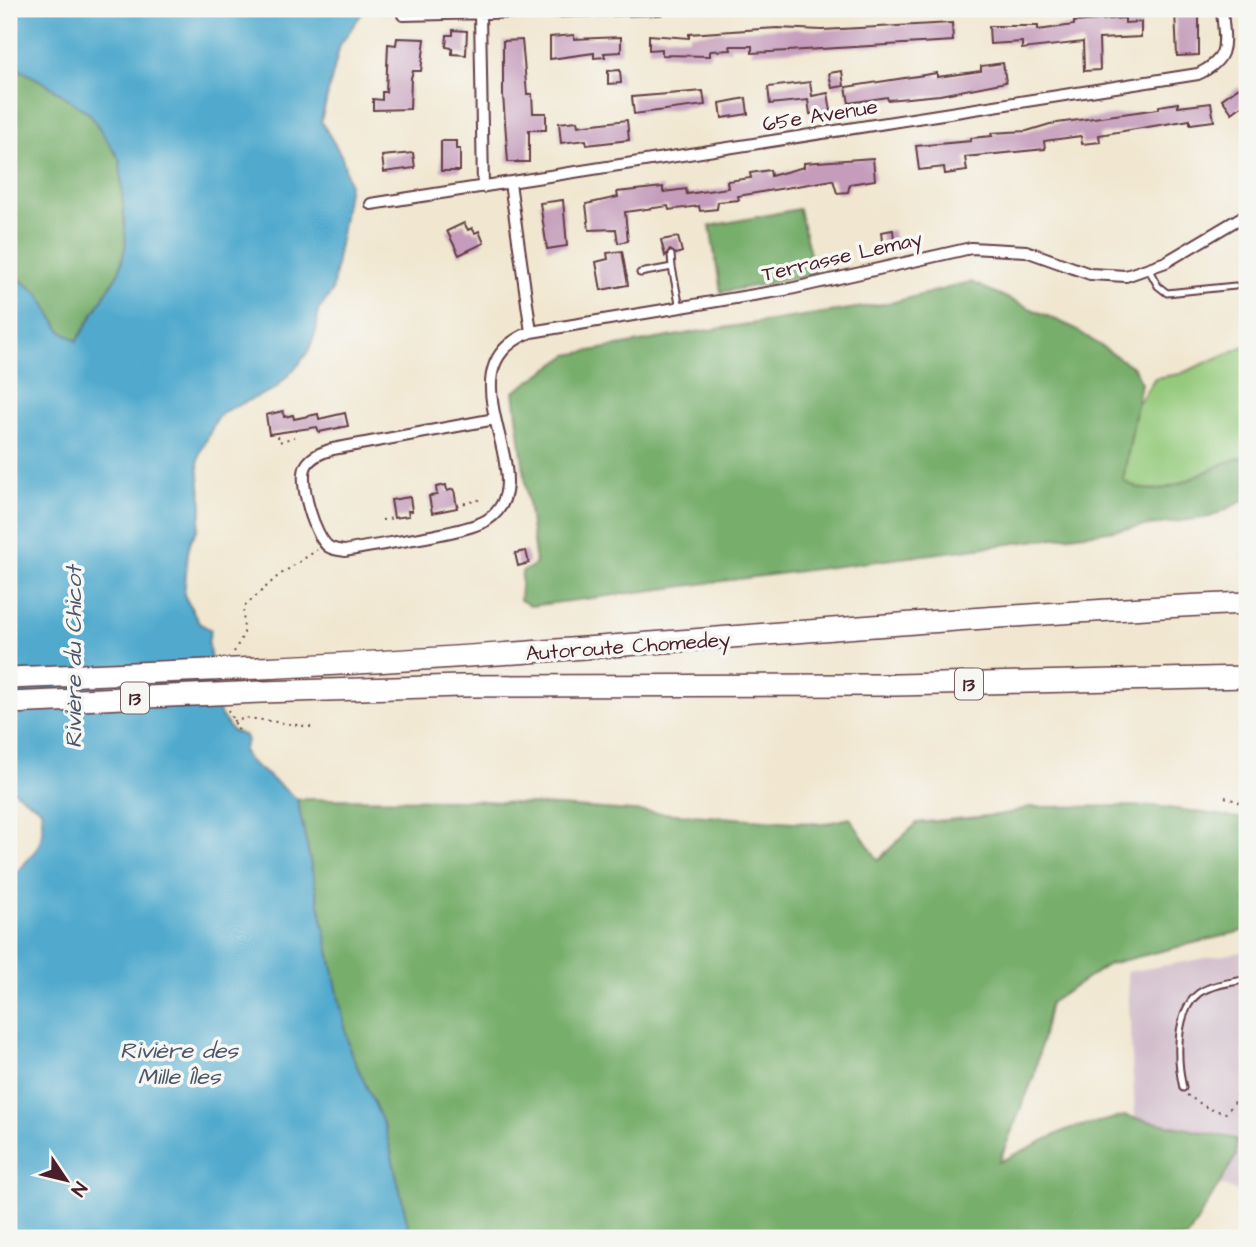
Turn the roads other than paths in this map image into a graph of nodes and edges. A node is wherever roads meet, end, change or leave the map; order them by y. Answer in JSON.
{"nodes":[{"id":1,"x":660,"y":9,"type":"edge"},
{"id":2,"x":1222,"y":9,"type":"edge"},
{"id":3,"x":543,"y":10,"type":"edge"},
{"id":4,"x":480,"y":13,"type":"junction"},
{"id":5,"x":402,"y":15,"type":"dead end"},
{"id":6,"x":510,"y":183,"type":"junction"},
{"id":7,"x":483,"y":187,"type":"junction"},
{"id":8,"x":371,"y":204,"type":"dead end"},
{"id":9,"x":1247,"y":214,"type":"edge"},
{"id":10,"x":671,"y":255,"type":"dead end"},
{"id":11,"x":673,"y":267,"type":"junction"},
{"id":12,"x":1149,"y":270,"type":"junction"},
{"id":13,"x":640,"y":272,"type":"dead end"},
{"id":14,"x":1235,"y":286,"type":"dead end"},
{"id":15,"x":680,"y":308,"type":"junction"},
{"id":16,"x":531,"y":332,"type":"junction"},
{"id":17,"x":495,"y":419,"type":"junction"},
{"id":18,"x":1247,"y":603,"type":"edge"},
{"id":19,"x":1247,"y":677,"type":"edge"},
{"id":20,"x":9,"y":678,"type":"edge"},
{"id":21,"x":9,"y":703,"type":"edge"},
{"id":22,"x":1247,"y":979,"type":"edge"},
{"id":23,"x":1183,"y":1088,"type":"road end"}],
"edges":[{"from":1,"to":3,"type":"street"},
{"from":2,"to":6,"type":"street","name":"65e Avenue"},
{"from":3,"to":4,"type":"street"},
{"from":4,"to":5,"type":"street"},
{"from":4,"to":7,"type":"street"},
{"from":6,"to":7,"type":"street","name":"65e Avenue"},
{"from":6,"to":16,"type":"street"},
{"from":7,"to":8,"type":"street","name":"65e Avenue"},
{"from":9,"to":12,"type":"street","name":"Terrasse Lemay"},
{"from":10,"to":11,"type":"lane"},
{"from":11,"to":13,"type":"lane"},
{"from":11,"to":15,"type":"lane"},
{"from":12,"to":14,"type":"lane"},
{"from":12,"to":15,"type":"street","name":"Terrasse Lemay"},
{"from":15,"to":16,"type":"street","name":"Terrasse Lemay"},
{"from":16,"to":17,"type":"street","name":"Terrasse Lemay"},
{"from":17,"to":17,"type":"street","name":"Terrasse Lemay"},
{"from":18,"to":20,"type":"highway","name":"Autoroute Chomedey","number":"13","bridge":true},
{"from":19,"to":21,"type":"highway","name":"Autoroute Chomedey","number":"13","bridge":true},
{"from":22,"to":23,"type":"lane"}]}
